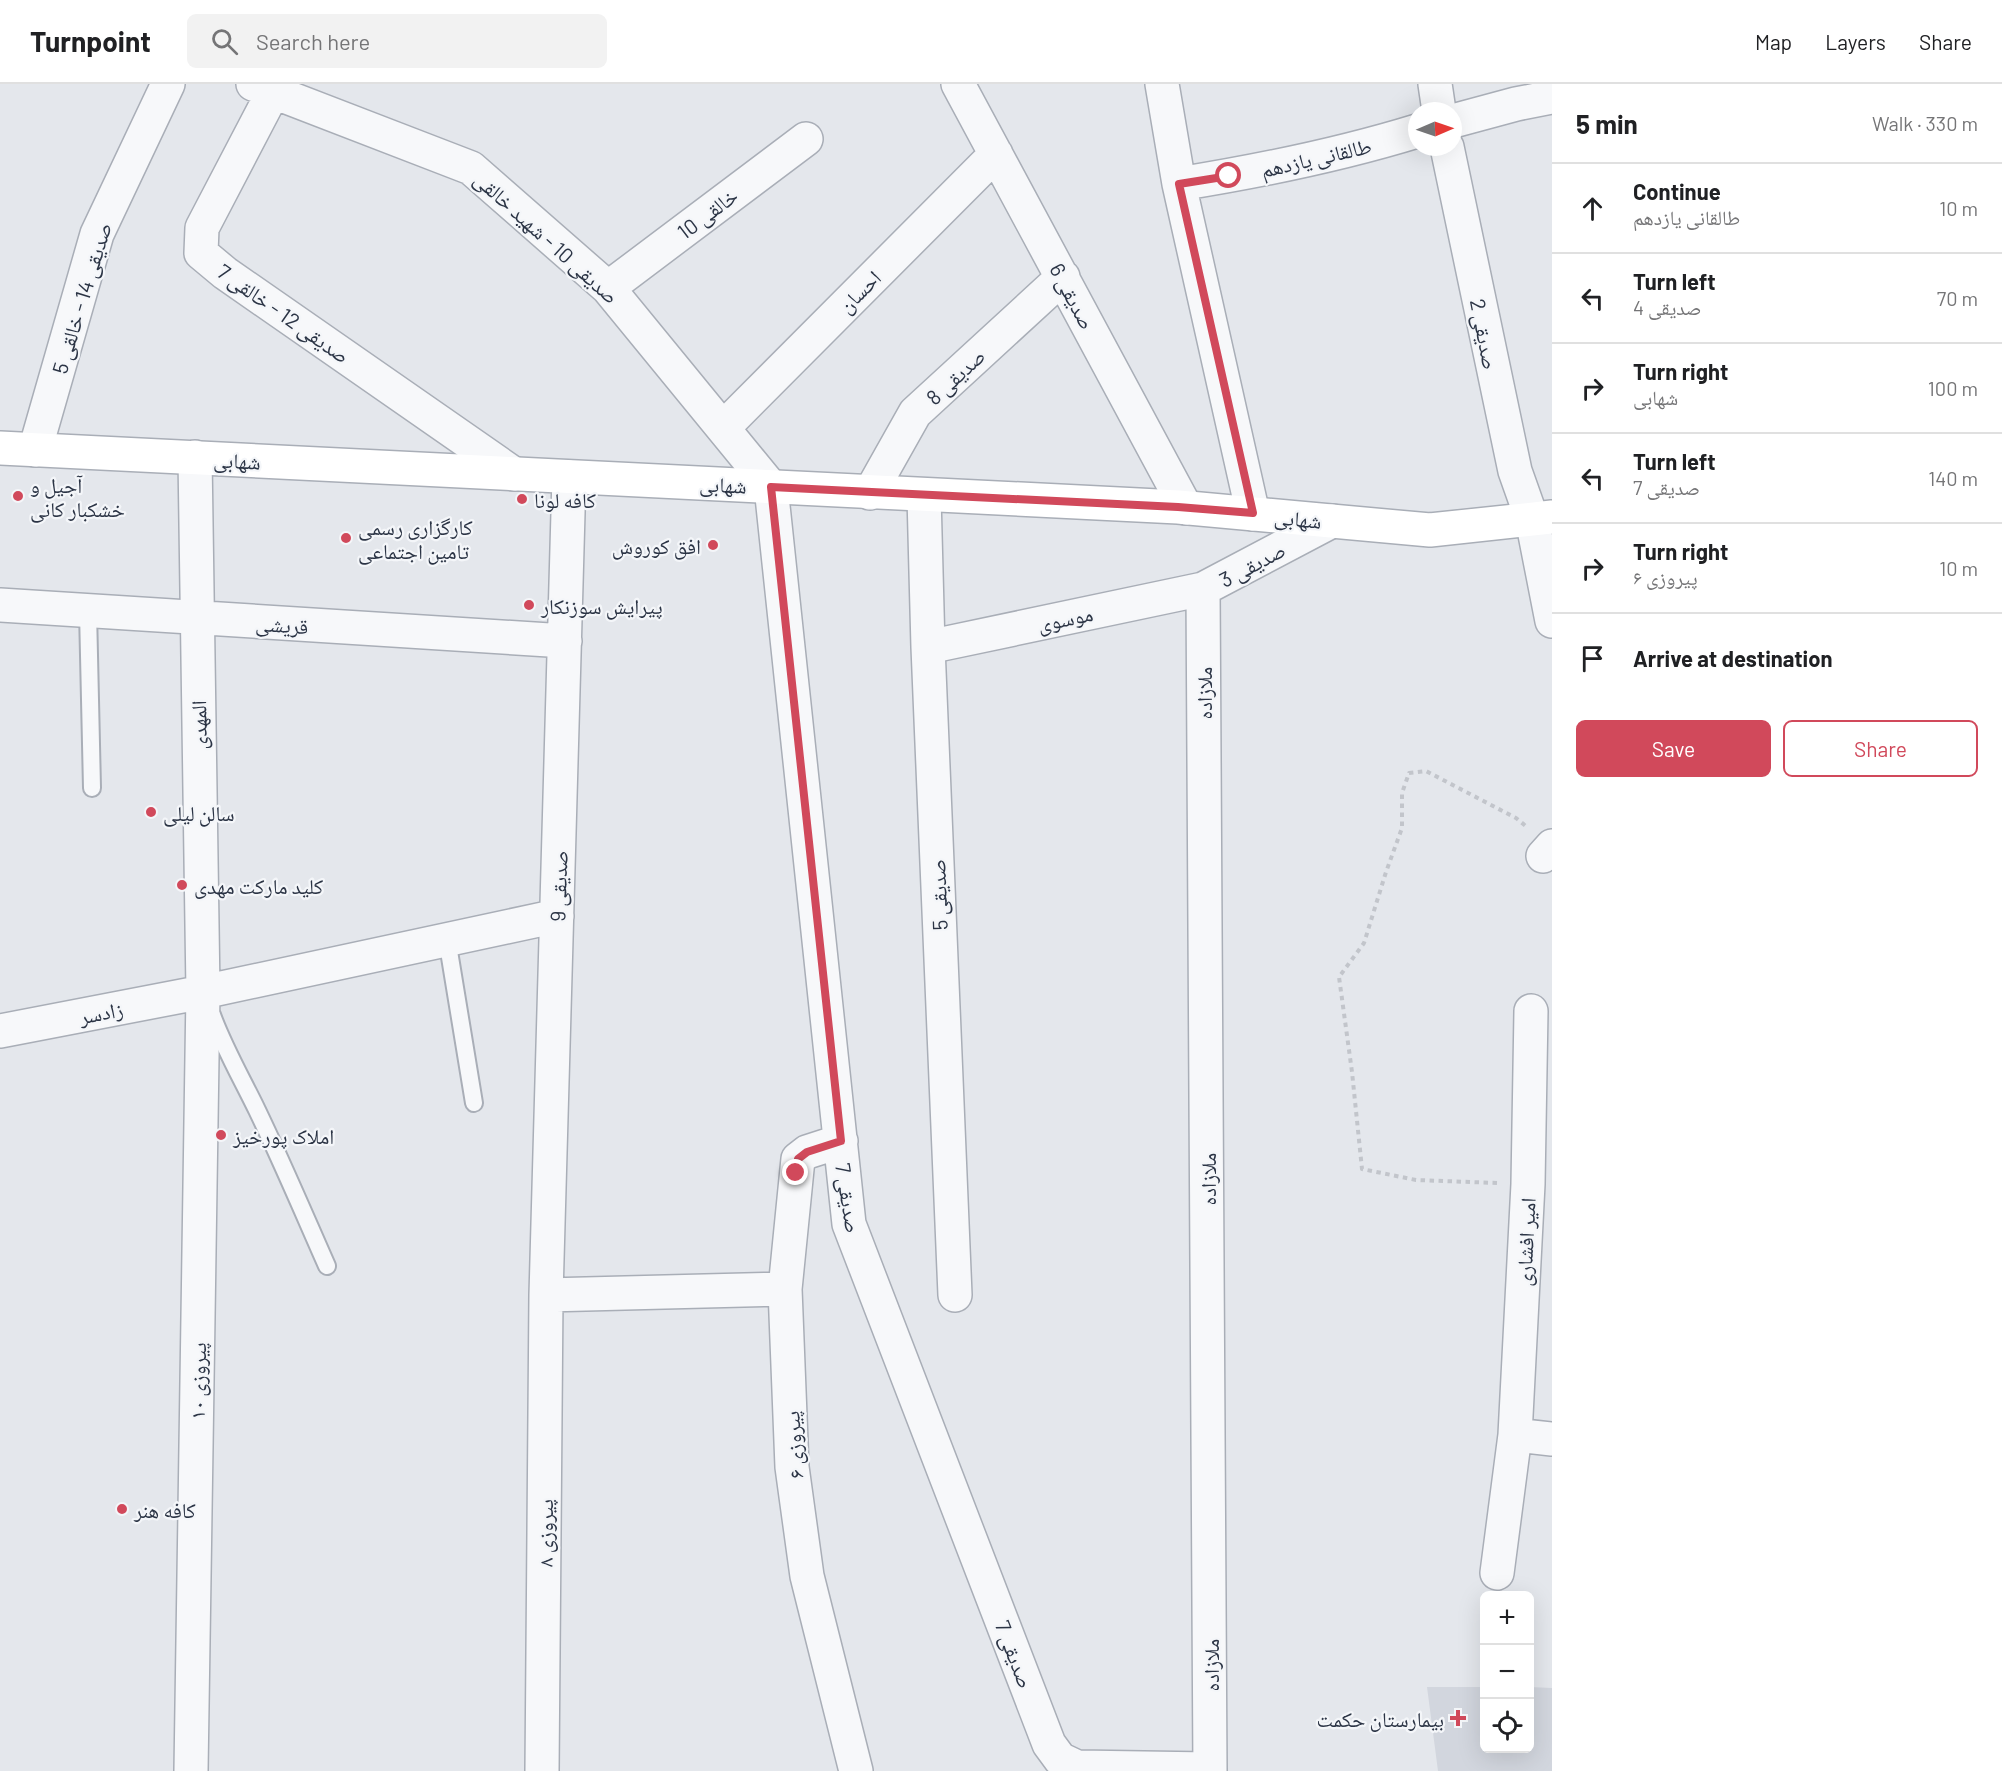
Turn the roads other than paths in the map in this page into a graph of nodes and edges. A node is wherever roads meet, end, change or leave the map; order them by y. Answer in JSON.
{"nodes":[{"id":1,"x":168,"y":84,"type":"edge"},
{"id":2,"x":958,"y":84,"type":"edge"},
{"id":3,"x":1162,"y":84,"type":"edge"},
{"id":4,"x":1435,"y":84,"type":"edge"},
{"id":5,"x":263,"y":88,"type":"edge"},
{"id":6,"x":1552,"y":98,"type":"edge"},
{"id":7,"x":1438,"y":102,"type":"edge"},
{"id":8,"x":1462,"y":119,"type":"edge"},
{"id":9,"x":1408,"y":134,"type":"edge"},
{"id":10,"x":806,"y":139,"type":"dead end"},
{"id":11,"x":996,"y":154,"type":"junction"},
{"id":12,"x":1449,"y":156,"type":"edge"},
{"id":13,"x":1179,"y":184,"type":"junction"},
{"id":14,"x":1063,"y":277,"type":"junction"},
{"id":15,"x":608,"y":288,"type":"junction"},
{"id":16,"x":723,"y":428,"type":"junction"},
{"id":17,"x":0,"y":448,"type":"edge"},
{"id":18,"x":35,"y":450,"type":"junction"},
{"id":19,"x":195,"y":458,"type":"junction"},
{"id":20,"x":514,"y":474,"type":"junction"},
{"id":21,"x":569,"y":477,"type":"junction"},
{"id":22,"x":771,"y":487,"type":"junction"},
{"id":23,"x":870,"y":492,"type":"junction"},
{"id":24,"x":924,"y":496,"type":"junction"},
{"id":25,"x":1186,"y":508,"type":"junction"},
{"id":26,"x":1253,"y":513,"type":"junction"},
{"id":27,"x":1542,"y":518,"type":"edge"},
{"id":28,"x":1332,"y":521,"type":"junction"},
{"id":29,"x":1203,"y":590,"type":"junction"},
{"id":30,"x":0,"y":605,"type":"edge"},
{"id":31,"x":88,"y":611,"type":"junction"},
{"id":32,"x":197,"y":618,"type":"junction"},
{"id":33,"x":1552,"y":621,"type":"edge"},
{"id":34,"x":565,"y":641,"type":"junction"},
{"id":35,"x":928,"y":647,"type":"junction"},
{"id":36,"x":92,"y":788,"type":"dead end"},
{"id":37,"x":557,"y":916,"type":"junction"},
{"id":38,"x":447,"y":939,"type":"junction"},
{"id":39,"x":203,"y":992,"type":"junction"},
{"id":40,"x":1531,"y":1011,"type":"dead end"},
{"id":41,"x":0,"y":1031,"type":"edge"},
{"id":42,"x":474,"y":1103,"type":"dead end"},
{"id":43,"x":841,"y":1141,"type":"junction"},
{"id":44,"x":327,"y":1266,"type":"dead end"},
{"id":45,"x":785,"y":1289,"type":"junction"},
{"id":46,"x":546,"y":1295,"type":"junction"},
{"id":47,"x":955,"y":1295,"type":"dead end"},
{"id":48,"x":1515,"y":1435,"type":"junction"},
{"id":49,"x":1552,"y":1439,"type":"edge"},
{"id":50,"x":1497,"y":1573,"type":"dead end"},
{"id":51,"x":1210,"y":1770,"type":"edge"},
{"id":52,"x":191,"y":1771,"type":"edge"},
{"id":53,"x":542,"y":1771,"type":"edge"},
{"id":54,"x":856,"y":1771,"type":"edge"}],
"edges":[{"from":1,"to":18,"type":"street","name":"صدیقی 14 - خالقی 5"},
{"from":2,"to":11,"type":"street","name":"صدیقی 6"},
{"from":3,"to":13,"type":"street"},
{"from":4,"to":7,"type":"street"},
{"from":5,"to":15,"type":"street","name":"صدیقی 10 - شهید خالقی"},
{"from":5,"to":20,"type":"street","name":"صدیقی 12 - خالقی 7"},
{"from":6,"to":8,"type":"street"},
{"from":9,"to":13,"type":"street","name":"طالقانی یازدهم"},
{"from":10,"to":15,"type":"street","name":"خالقی 10"},
{"from":11,"to":14,"type":"street","name":"صدیقی 6"},
{"from":11,"to":16,"type":"street","name":"احسان"},
{"from":12,"to":27,"type":"street","name":"صدیقی 2"},
{"from":13,"to":26,"type":"street"},
{"from":14,"to":23,"type":"street","name":"صدیقی 8"},
{"from":14,"to":25,"type":"street","name":"صدیقی 6"},
{"from":15,"to":16,"type":"street","name":"صدیقی 10 - شهید خالقی"},
{"from":16,"to":22,"type":"street","name":"صدیقی 10 - شهید خالقی"},
{"from":17,"to":18,"type":"street","name":"شهابی"},
{"from":18,"to":19,"type":"street","name":"شهابی"},
{"from":19,"to":20,"type":"street","name":"شهابی"},
{"from":19,"to":32,"type":"street","name":"المهدی"},
{"from":20,"to":21,"type":"street","name":"شهابی"},
{"from":21,"to":22,"type":"street","name":"شهابی"},
{"from":21,"to":34,"type":"street","name":"صدیقی 9"},
{"from":22,"to":23,"type":"street","name":"شهابی"},
{"from":22,"to":43,"type":"street","name":"صدیقی 7"},
{"from":23,"to":24,"type":"street","name":"شهابی"},
{"from":24,"to":25,"type":"street","name":"شهابی"},
{"from":24,"to":35,"type":"street","name":"صدیقی 5"},
{"from":25,"to":26,"type":"street","name":"شهابی"},
{"from":26,"to":28,"type":"street","name":"شهابی"},
{"from":27,"to":28,"type":"street","name":"شهابی"},
{"from":27,"to":33,"type":"street","name":"صدیقی 2"},
{"from":28,"to":29,"type":"street","name":"صدیقی 3"},
{"from":29,"to":35,"type":"street","name":"موسوی"},
{"from":29,"to":51,"type":"street","name":"ملازاده"},
{"from":30,"to":31,"type":"street","name":"قریشی"},
{"from":31,"to":32,"type":"street","name":"قریشی"},
{"from":31,"to":36,"type":"lane"},
{"from":32,"to":34,"type":"street","name":"قریشی"},
{"from":32,"to":39,"type":"street","name":"المهدی"},
{"from":34,"to":37,"type":"street","name":"صدیقی 9"},
{"from":35,"to":47,"type":"street","name":"صدیقی 5"},
{"from":37,"to":38,"type":"street","name":"زادسر"},
{"from":37,"to":46,"type":"street","name":"صدیقی 9"},
{"from":38,"to":39,"type":"street","name":"زادسر"},
{"from":38,"to":42,"type":"lane"},
{"from":39,"to":41,"type":"street","name":"زادسر"},
{"from":39,"to":44,"type":"lane"},
{"from":39,"to":52,"type":"street","name":"پیروزی ١٠"},
{"from":40,"to":48,"type":"street","name":"امیر افشاری"},
{"from":43,"to":45,"type":"street","name":"پیروزی ۶"},
{"from":43,"to":51,"type":"street","name":"صدیقی 7"},
{"from":45,"to":46,"type":"street"},
{"from":45,"to":54,"type":"street","name":"پیروزی ۶"},
{"from":46,"to":53,"type":"street","name":"پیروزی ٨"},
{"from":48,"to":49,"type":"street"},
{"from":48,"to":50,"type":"street","name":"امیر افشاری"}]}
